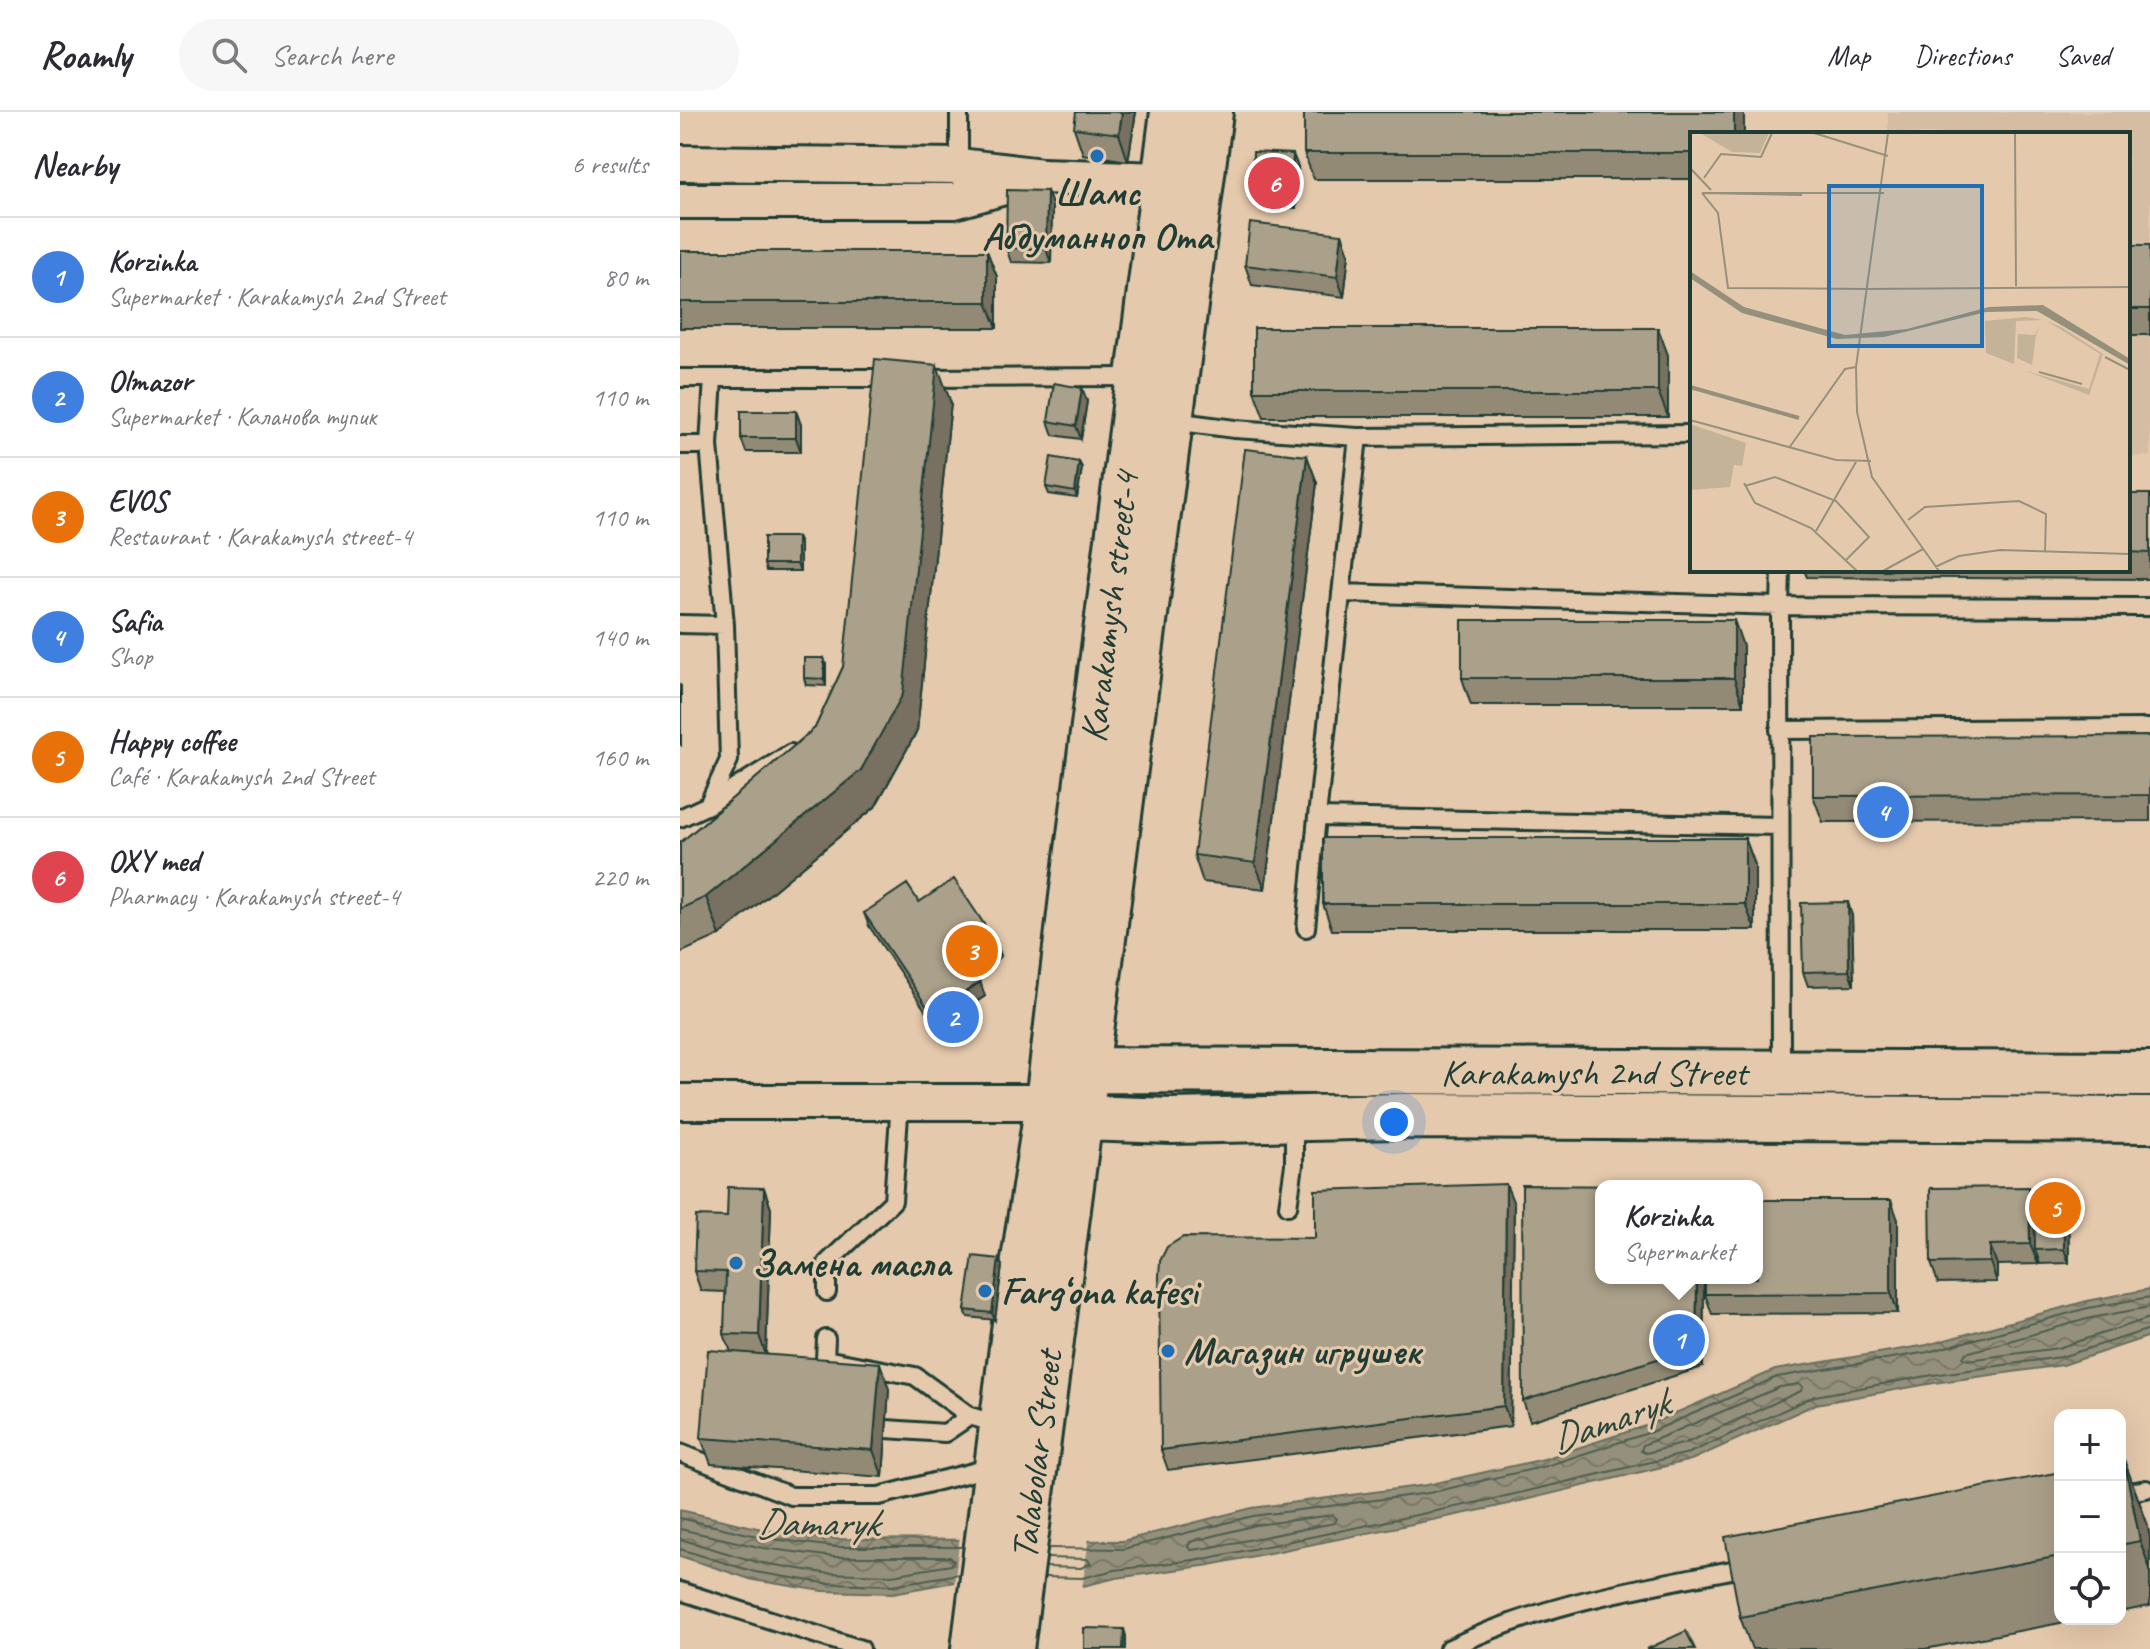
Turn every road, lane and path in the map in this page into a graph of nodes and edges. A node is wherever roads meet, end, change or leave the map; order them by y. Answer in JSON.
{"nodes":[{"id":1,"x":959,"y":112,"type":"edge"},
{"id":2,"x":1173,"y":112,"type":"edge"},
{"id":3,"x":1210,"y":112,"type":"edge"},
{"id":4,"x":680,"y":163,"type":"edge"},
{"id":5,"x":959,"y":166,"type":"junction"},
{"id":6,"x":1042,"y":176,"type":"junction"},
{"id":7,"x":1183,"y":181,"type":"junction"},
{"id":8,"x":680,"y":201,"type":"edge"},
{"id":9,"x":1139,"y":377,"type":"junction"},
{"id":10,"x":680,"y":378,"type":"edge"},
{"id":11,"x":713,"y":378,"type":"junction"},
{"id":12,"x":1171,"y":421,"type":"junction"},
{"id":13,"x":1690,"y":434,"type":"edge"},
{"id":14,"x":1358,"y":437,"type":"junction"},
{"id":15,"x":680,"y":445,"type":"edge"},
{"id":16,"x":709,"y":445,"type":"junction"},
{"id":17,"x":1781,"y":572,"type":"edge"},
{"id":18,"x":1341,"y":593,"type":"junction"},
{"id":19,"x":1780,"y":606,"type":"junction"},
{"id":20,"x":2150,"y":607,"type":"edge"},
{"id":21,"x":680,"y":624,"type":"edge"},
{"id":22,"x":725,"y":625,"type":"junction"},
{"id":23,"x":2150,"y":728,"type":"edge"},
{"id":24,"x":1779,"y":730,"type":"junction"},
{"id":25,"x":805,"y":744,"type":"edge"},
{"id":26,"x":708,"y":805,"type":"junction"},
{"id":27,"x":1317,"y":817,"type":"junction"},
{"id":28,"x":680,"y":818,"type":"edge"},
{"id":29,"x":1780,"y":826,"type":"junction"},
{"id":30,"x":1306,"y":928,"type":"dead end"},
{"id":31,"x":1089,"y":1070,"type":"junction"},
{"id":32,"x":1781,"y":1073,"type":"junction"},
{"id":33,"x":2150,"y":1074,"type":"edge"},
{"id":34,"x":900,"y":1101,"type":"junction"},
{"id":35,"x":680,"y":1102,"type":"edge"},
{"id":36,"x":1066,"y":1110,"type":"junction"},
{"id":37,"x":1294,"y":1116,"type":"junction"},
{"id":38,"x":2150,"y":1120,"type":"edge"},
{"id":39,"x":1288,"y":1206,"type":"dead end"},
{"id":40,"x":827,"y":1292,"type":"dead end"},
{"id":41,"x":826,"y":1339,"type":"dead end"},
{"id":42,"x":986,"y":1421,"type":"junction"},
{"id":43,"x":886,"y":1429,"type":"dead end"},
{"id":44,"x":680,"y":1453,"type":"edge"},
{"id":45,"x":2146,"y":1489,"type":"dead end"},
{"id":46,"x":2126,"y":1493,"type":"edge"},
{"id":47,"x":1006,"y":1497,"type":"junction"},
{"id":48,"x":1765,"y":1563,"type":"edge"},
{"id":49,"x":680,"y":1591,"type":"edge"},
{"id":50,"x":998,"y":1603,"type":"junction"},
{"id":51,"x":861,"y":1649,"type":"edge"},
{"id":52,"x":974,"y":1649,"type":"edge"},
{"id":53,"x":1011,"y":1649,"type":"edge"},
{"id":54,"x":1448,"y":1649,"type":"edge"}],
"edges":[{"from":1,"to":5,"type":"lane"},
{"from":2,"to":7,"type":"main road","name":"Karakamysh street-4"},
{"from":3,"to":7,"type":"main road","name":"Karakamysh street-4"},
{"from":4,"to":5,"type":"street"},
{"from":5,"to":6,"type":"street"},
{"from":6,"to":7,"type":"street"},
{"from":6,"to":8,"type":"street"},
{"from":7,"to":9,"type":"main road","name":"Karakamysh street-4"},
{"from":7,"to":12,"type":"main road","name":"Karakamysh street-4"},
{"from":9,"to":11,"type":"lane"},
{"from":9,"to":36,"type":"main road","name":"Karakamysh street-4"},
{"from":10,"to":11,"type":"lane"},
{"from":11,"to":16,"type":"lane"},
{"from":12,"to":14,"type":"lane"},
{"from":12,"to":31,"type":"main road","name":"Karakamysh street-4"},
{"from":13,"to":14,"type":"lane"},
{"from":14,"to":18,"type":"lane"},
{"from":15,"to":16,"type":"lane"},
{"from":16,"to":22,"type":"lane"},
{"from":17,"to":19,"type":"lane"},
{"from":18,"to":19,"type":"lane"},
{"from":18,"to":27,"type":"lane"},
{"from":19,"to":20,"type":"lane"},
{"from":19,"to":24,"type":"lane"},
{"from":21,"to":22,"type":"lane"},
{"from":22,"to":26,"type":"lane"},
{"from":23,"to":24,"type":"lane"},
{"from":24,"to":29,"type":"lane"},
{"from":25,"to":26,"type":"lane"},
{"from":26,"to":28,"type":"lane"},
{"from":27,"to":29,"type":"lane"},
{"from":27,"to":30,"type":"lane"},
{"from":29,"to":32,"type":"lane"},
{"from":31,"to":32,"type":"main road","name":"Karakamysh 2nd Street"},
{"from":31,"to":36,"type":"main road","name":"Talabolar Street"},
{"from":32,"to":33,"type":"main road","name":"Karakamysh 2nd Street"},
{"from":34,"to":35,"type":"street"},
{"from":34,"to":36,"type":"street"},
{"from":34,"to":40,"type":"lane"},
{"from":36,"to":37,"type":"main road","name":"Karakamysh 2nd Street"},
{"from":36,"to":42,"type":"main road","name":"Talabolar Street"},
{"from":36,"to":47,"type":"main road","name":"Talabolar Street"},
{"from":37,"to":38,"type":"main road","name":"Karakamysh 2nd Street"},
{"from":37,"to":39,"type":"lane"},
{"from":41,"to":42,"type":"lane"},
{"from":42,"to":43,"type":"lane"},
{"from":42,"to":47,"type":"main road","name":"Talabolar Street"},
{"from":44,"to":47,"type":"lane"},
{"from":45,"to":46,"type":"lane"},
{"from":47,"to":50,"type":"main road","name":"Talabolar Street"},
{"from":48,"to":54,"type":"lane"},
{"from":49,"to":51,"type":"lane"},
{"from":50,"to":52,"type":"main road","name":"Talabolar Street"},
{"from":50,"to":53,"type":"main road","name":"Talabolar Street"}]}
